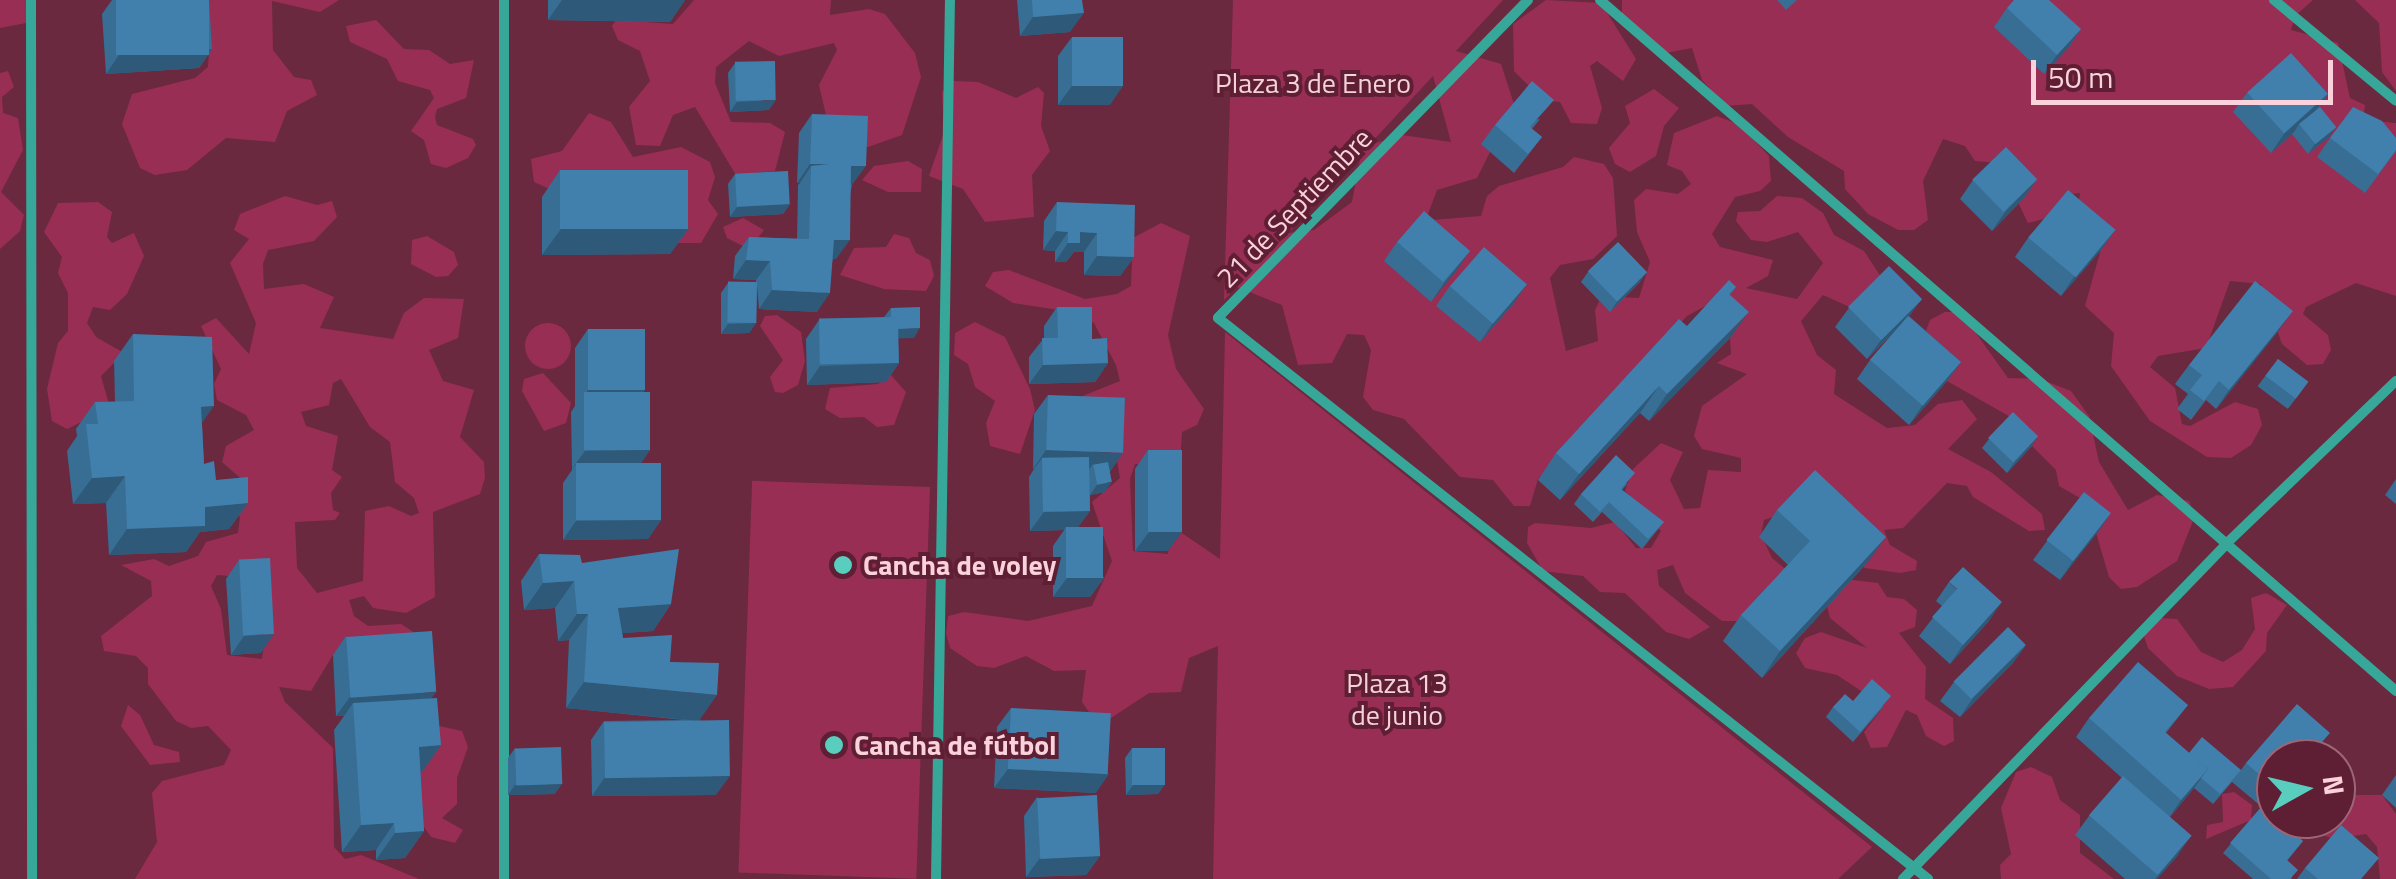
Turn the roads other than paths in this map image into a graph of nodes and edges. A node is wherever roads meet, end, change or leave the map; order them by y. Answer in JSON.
{"nodes":[{"id":1,"x":31,"y":0,"type":"edge"},
{"id":2,"x":504,"y":0,"type":"edge"},
{"id":3,"x":950,"y":0,"type":"edge"},
{"id":4,"x":1528,"y":0,"type":"edge"},
{"id":5,"x":1600,"y":0,"type":"edge"},
{"id":6,"x":2274,"y":0,"type":"edge"},
{"id":7,"x":2396,"y":100,"type":"edge"},
{"id":8,"x":2396,"y":381,"type":"edge"},
{"id":9,"x":2227,"y":543,"type":"junction"},
{"id":10,"x":2396,"y":691,"type":"edge"},
{"id":11,"x":1916,"y":868,"type":"junction"},
{"id":12,"x":32,"y":879,"type":"edge"},
{"id":13,"x":504,"y":879,"type":"edge"},
{"id":14,"x":936,"y":879,"type":"edge"},
{"id":15,"x":1902,"y":879,"type":"edge"},
{"id":16,"x":1928,"y":879,"type":"edge"}],
"edges":[{"from":1,"to":12,"type":"street"},
{"from":2,"to":13,"type":"street"},
{"from":3,"to":14,"type":"street"},
{"from":4,"to":11,"type":"street","name":"21 de Septiembre"},
{"from":5,"to":9,"type":"street"},
{"from":6,"to":7,"type":"street"},
{"from":8,"to":9,"type":"street"},
{"from":9,"to":10,"type":"street"},
{"from":9,"to":11,"type":"street"},
{"from":11,"to":15,"type":"street"},
{"from":11,"to":16,"type":"street"}]}
